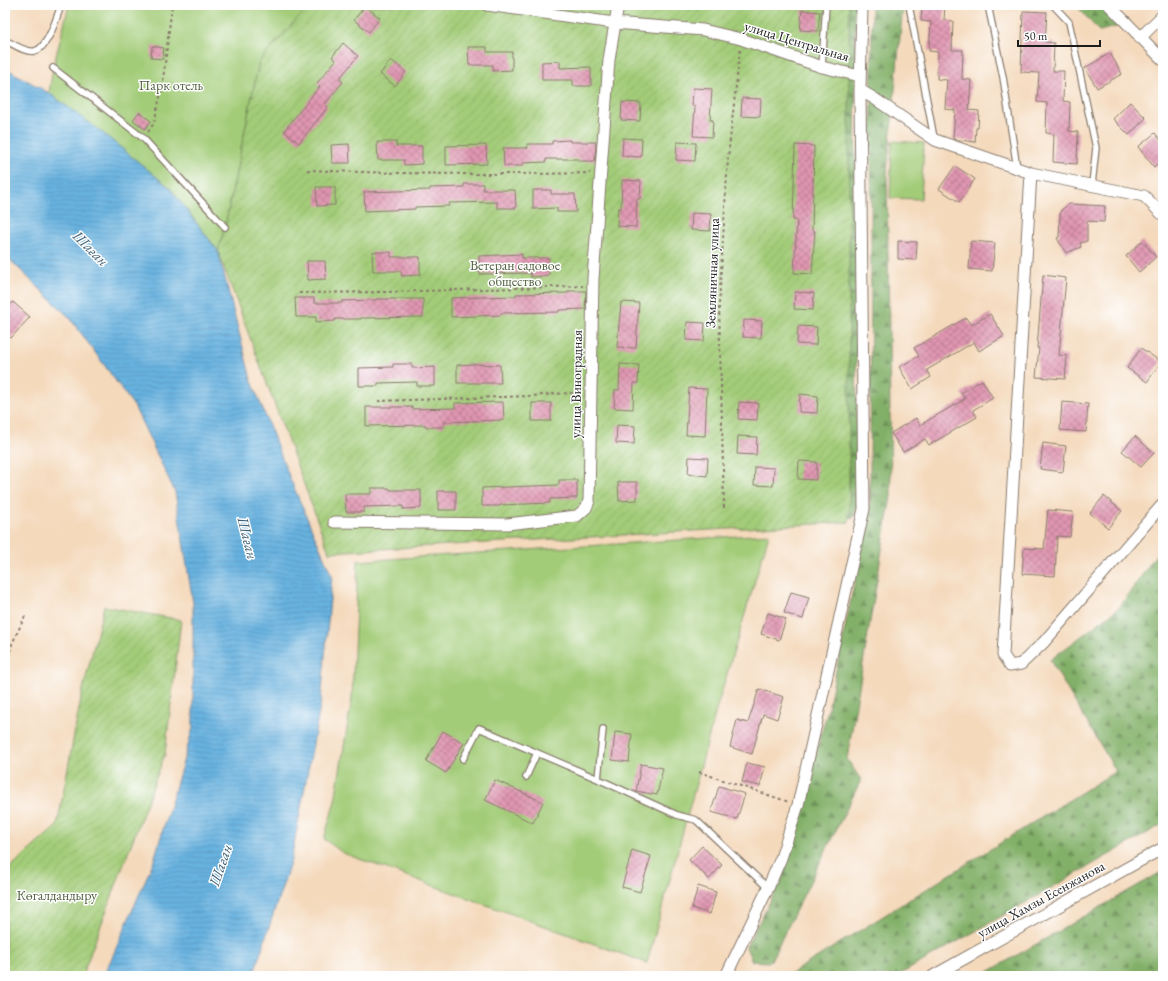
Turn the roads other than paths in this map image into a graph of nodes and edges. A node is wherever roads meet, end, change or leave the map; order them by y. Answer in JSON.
{"nodes":[{"id":1,"x":61,"y":5,"type":"edge"},
{"id":2,"x":487,"y":5,"type":"edge"},
{"id":3,"x":618,"y":5,"type":"edge"},
{"id":4,"x":826,"y":5,"type":"edge"},
{"id":5,"x":862,"y":5,"type":"edge"},
{"id":6,"x":909,"y":5,"type":"edge"},
{"id":7,"x":988,"y":5,"type":"edge"},
{"id":8,"x":1053,"y":5,"type":"edge"},
{"id":9,"x":1109,"y":5,"type":"edge"},
{"id":10,"x":1163,"y":15,"type":"edge"},
{"id":11,"x":614,"y":23,"type":"junction"},
{"id":12,"x":1140,"y":38,"type":"junction"},
{"id":13,"x":5,"y":40,"type":"edge"},
{"id":14,"x":1163,"y":60,"type":"edge"},
{"id":15,"x":822,"y":67,"type":"junction"},
{"id":16,"x":53,"y":68,"type":"dead end"},
{"id":17,"x":860,"y":76,"type":"junction"},
{"id":18,"x":860,"y":90,"type":"junction"},
{"id":19,"x":935,"y":140,"type":"junction"},
{"id":20,"x":1017,"y":168,"type":"junction"},
{"id":21,"x":1031,"y":173,"type":"junction"},
{"id":22,"x":1090,"y":185,"type":"junction"},
{"id":23,"x":1163,"y":216,"type":"edge"},
{"id":24,"x":225,"y":227,"type":"dead end"},
{"id":25,"x":1163,"y":504,"type":"edge"},
{"id":26,"x":334,"y":522,"type":"dead end"},
{"id":27,"x":603,"y":729,"type":"dead end"},
{"id":28,"x":537,"y":753,"type":"junction"},
{"id":29,"x":463,"y":759,"type":"dead end"},
{"id":30,"x":526,"y":777,"type":"dead end"},
{"id":31,"x":598,"y":779,"type":"junction"},
{"id":32,"x":1163,"y":848,"type":"edge"},
{"id":33,"x":768,"y":888,"type":"junction"},
{"id":34,"x":726,"y":976,"type":"edge"},
{"id":35,"x":933,"y":976,"type":"edge"}],
"edges":[{"from":1,"to":13,"type":"lane"},
{"from":2,"to":11,"type":"street","name":"улица Центральная"},
{"from":3,"to":11,"type":"street","name":"улица Виноградная"},
{"from":4,"to":15,"type":"lane"},
{"from":5,"to":17,"type":"street"},
{"from":6,"to":19,"type":"lane"},
{"from":7,"to":20,"type":"lane"},
{"from":8,"to":22,"type":"lane"},
{"from":9,"to":12,"type":"street"},
{"from":10,"to":12,"type":"street"},
{"from":11,"to":15,"type":"street","name":"улица Центральная"},
{"from":11,"to":26,"type":"street","name":"улица Виноградная"},
{"from":12,"to":14,"type":"street"},
{"from":15,"to":17,"type":"street","name":"улица Центральная"},
{"from":16,"to":24,"type":"lane"},
{"from":17,"to":18,"type":"street"},
{"from":18,"to":19,"type":"street"},
{"from":18,"to":33,"type":"street"},
{"from":19,"to":20,"type":"street"},
{"from":20,"to":21,"type":"street"},
{"from":21,"to":22,"type":"street"},
{"from":21,"to":25,"type":"street"},
{"from":22,"to":23,"type":"street"},
{"from":27,"to":31,"type":"lane"},
{"from":28,"to":29,"type":"lane"},
{"from":28,"to":30,"type":"lane"},
{"from":28,"to":31,"type":"lane"},
{"from":31,"to":33,"type":"lane"},
{"from":32,"to":35,"type":"street","name":"улица Хамзы Есенжанова"},
{"from":33,"to":34,"type":"street"}]}
